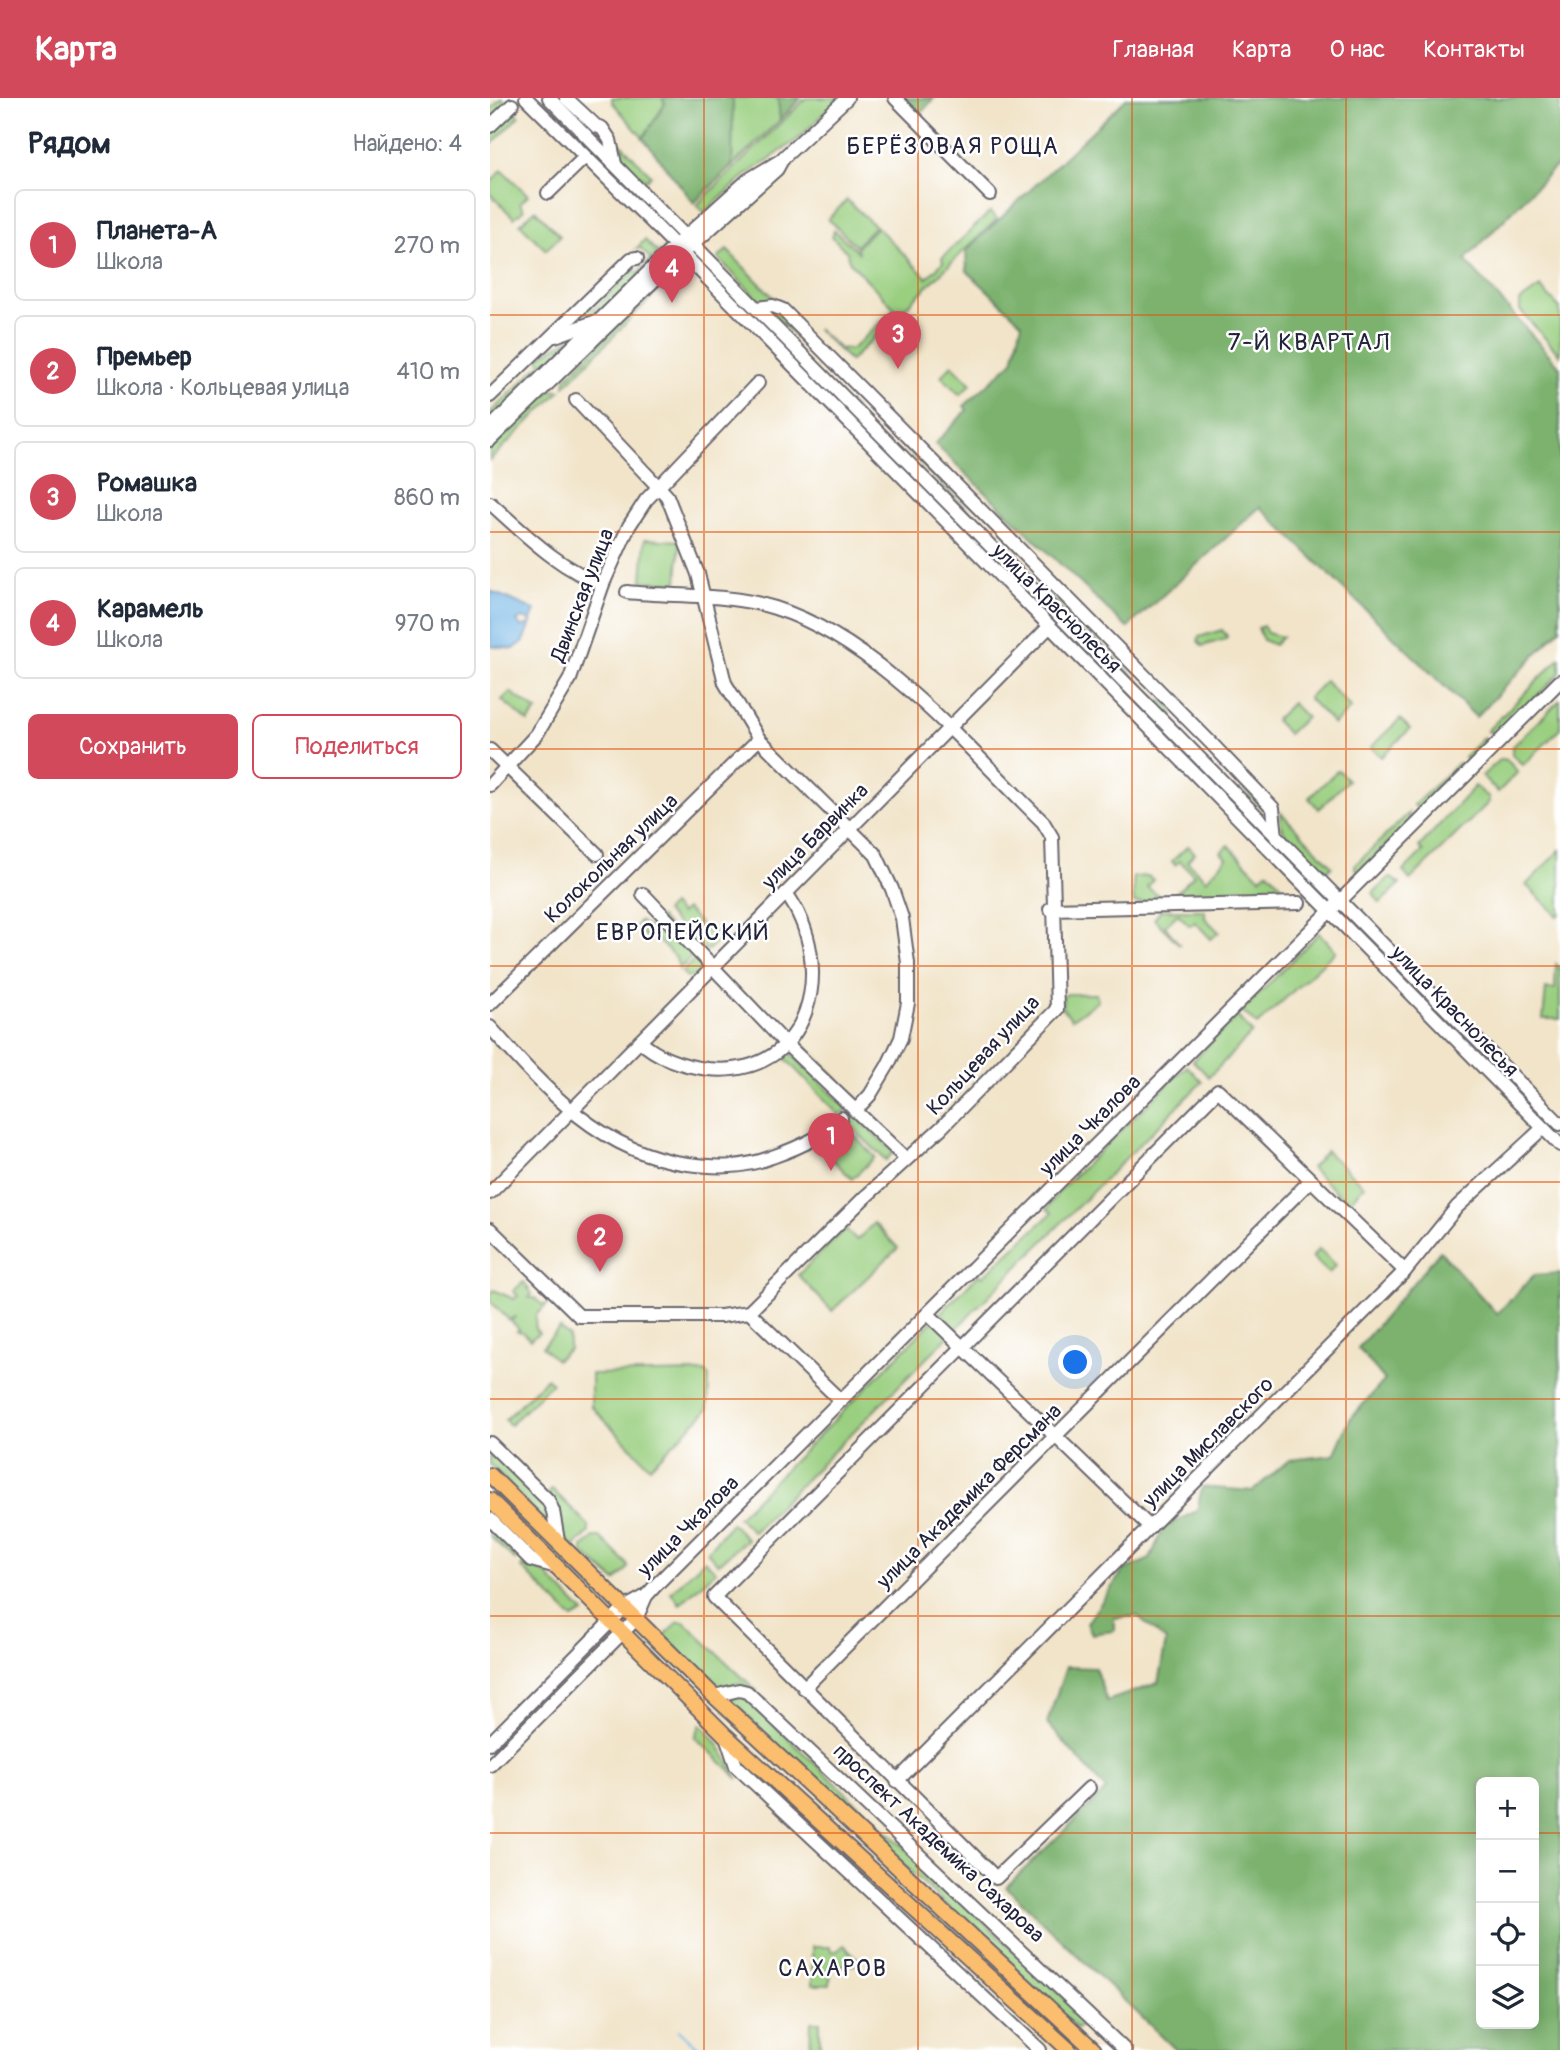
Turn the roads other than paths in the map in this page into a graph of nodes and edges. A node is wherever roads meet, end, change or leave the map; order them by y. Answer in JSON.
{"nodes":[{"id":1,"x":526,"y":98,"type":"edge"},
{"id":2,"x":549,"y":98,"type":"edge"},
{"id":3,"x":566,"y":98,"type":"edge"},
{"id":4,"x":847,"y":98,"type":"edge"},
{"id":5,"x":895,"y":98,"type":"edge"},
{"id":6,"x":512,"y":105,"type":"dead end"},
{"id":7,"x":490,"y":126,"type":"edge"},
{"id":8,"x":585,"y":157,"type":"junction"},
{"id":9,"x":615,"y":165,"type":"junction"},
{"id":10,"x":548,"y":193,"type":"dead end"},
{"id":11,"x":990,"y":194,"type":"dead end"},
{"id":12,"x":691,"y":240,"type":"junction"},
{"id":13,"x":678,"y":250,"type":"junction"},
{"id":14,"x":637,"y":258,"type":"dead end"},
{"id":15,"x":581,"y":307,"type":"junction"},
{"id":16,"x":597,"y":321,"type":"junction"},
{"id":17,"x":551,"y":337,"type":"junction"},
{"id":18,"x":758,"y":383,"type":"dead end"},
{"id":19,"x":490,"y":396,"type":"edge"},
{"id":20,"x":576,"y":400,"type":"dead end"},
{"id":21,"x":490,"y":428,"type":"edge"},
{"id":22,"x":490,"y":440,"type":"edge"},
{"id":23,"x":659,"y":489,"type":"junction"},
{"id":24,"x":490,"y":503,"type":"edge"},
{"id":25,"x":603,"y":584,"type":"junction"},
{"id":26,"x":627,"y":592,"type":"dead end"},
{"id":27,"x":704,"y":597,"type":"junction"},
{"id":28,"x":1049,"y":627,"type":"junction"},
{"id":29,"x":1560,"y":681,"type":"edge"},
{"id":30,"x":948,"y":729,"type":"junction"},
{"id":31,"x":759,"y":739,"type":"junction"},
{"id":32,"x":490,"y":750,"type":"edge"},
{"id":33,"x":508,"y":767,"type":"junction"},
{"id":34,"x":490,"y":785,"type":"edge"},
{"id":35,"x":850,"y":827,"type":"junction"},
{"id":36,"x":597,"y":854,"type":"dead end"},
{"id":37,"x":786,"y":893,"type":"junction"},
{"id":38,"x":643,"y":894,"type":"dead end"},
{"id":39,"x":1340,"y":900,"type":"junction"},
{"id":40,"x":1299,"y":903,"type":"dead end"},
{"id":41,"x":1051,"y":909,"type":"junction"},
{"id":42,"x":1329,"y":911,"type":"junction"},
{"id":43,"x":713,"y":967,"type":"junction"},
{"id":44,"x":490,"y":1004,"type":"edge"},
{"id":45,"x":490,"y":1027,"type":"edge"},
{"id":46,"x":640,"y":1041,"type":"junction"},
{"id":47,"x":785,"y":1043,"type":"junction"},
{"id":48,"x":571,"y":1110,"type":"junction"},
{"id":49,"x":855,"y":1111,"type":"junction"},
{"id":50,"x":841,"y":1118,"type":"dead end"},
{"id":51,"x":1560,"y":1124,"type":"edge"},
{"id":52,"x":1543,"y":1128,"type":"junction"},
{"id":53,"x":1560,"y":1145,"type":"edge"},
{"id":54,"x":903,"y":1156,"type":"dead end"},
{"id":55,"x":1310,"y":1181,"type":"junction"},
{"id":56,"x":490,"y":1193,"type":"edge"},
{"id":57,"x":490,"y":1229,"type":"edge"},
{"id":58,"x":1405,"y":1271,"type":"junction"},
{"id":59,"x":749,"y":1312,"type":"junction"},
{"id":60,"x":928,"y":1314,"type":"junction"},
{"id":61,"x":962,"y":1349,"type":"junction"},
{"id":62,"x":841,"y":1401,"type":"junction"},
{"id":63,"x":1055,"y":1438,"type":"junction"},
{"id":64,"x":490,"y":1443,"type":"edge"},
{"id":65,"x":490,"y":1475,"type":"edge"},
{"id":66,"x":490,"y":1500,"type":"edge"},
{"id":67,"x":490,"y":1519,"type":"edge"},
{"id":68,"x":1150,"y":1527,"type":"junction"},
{"id":69,"x":558,"y":1541,"type":"junction"},
{"id":70,"x":557,"y":1567,"type":"junction"},
{"id":71,"x":646,"y":1596,"type":"junction"},
{"id":72,"x":624,"y":1608,"type":"junction"},
{"id":73,"x":636,"y":1619,"type":"junction"},
{"id":74,"x":610,"y":1621,"type":"junction"},
{"id":75,"x":622,"y":1633,"type":"junction"},
{"id":76,"x":804,"y":1688,"type":"junction"},
{"id":77,"x":714,"y":1696,"type":"junction"},
{"id":78,"x":726,"y":1736,"type":"junction"},
{"id":79,"x":490,"y":1743,"type":"edge"},
{"id":80,"x":490,"y":1765,"type":"edge"},
{"id":81,"x":897,"y":1781,"type":"junction"},
{"id":82,"x":1088,"y":1788,"type":"dead end"},
{"id":83,"x":1040,"y":2050,"type":"edge"},
{"id":84,"x":1069,"y":2050,"type":"edge"},
{"id":85,"x":1094,"y":2050,"type":"edge"},
{"id":86,"x":1125,"y":2050,"type":"edge"}],
"edges":[{"from":1,"to":8,"type":"street","name":"улица Краснолесья"},
{"from":2,"to":9,"type":"street","name":"улица Краснолесья"},
{"from":3,"to":9,"type":"street","name":"улица Краснолесья"},
{"from":4,"to":12,"type":"street"},
{"from":5,"to":11,"type":"street"},
{"from":6,"to":7,"type":"street"},
{"from":8,"to":10,"type":"street"},
{"from":8,"to":13,"type":"street","name":"улица Краснолесья"},
{"from":9,"to":12,"type":"street","name":"улица Краснолесья"},
{"from":12,"to":13,"type":"street"},
{"from":12,"to":39,"type":"street","name":"улица Краснолесья"},
{"from":13,"to":16,"type":"street"},
{"from":13,"to":22,"type":"street"},
{"from":13,"to":28,"type":"street","name":"улица Краснолесья"},
{"from":14,"to":15,"type":"street"},
{"from":15,"to":16,"type":"street"},
{"from":15,"to":17,"type":"street"},
{"from":16,"to":17,"type":"street"},
{"from":16,"to":21,"type":"street"},
{"from":17,"to":19,"type":"street"},
{"from":18,"to":23,"type":"street","name":"Двинская улица"},
{"from":20,"to":23,"type":"street"},
{"from":23,"to":25,"type":"street","name":"Двинская улица"},
{"from":23,"to":27,"type":"street"},
{"from":24,"to":25,"type":"street"},
{"from":25,"to":33,"type":"street","name":"Двинская улица"},
{"from":26,"to":27,"type":"street","name":"Кольцевая улица"},
{"from":27,"to":30,"type":"street","name":"Кольцевая улица"},
{"from":27,"to":31,"type":"street"},
{"from":28,"to":30,"type":"street","name":"улица Барвинка"},
{"from":28,"to":42,"type":"street","name":"улица Краснолесья"},
{"from":29,"to":39,"type":"street","name":"улица Чкалова"},
{"from":30,"to":35,"type":"street","name":"улица Барвинка"},
{"from":30,"to":41,"type":"street","name":"Кольцевая улица"},
{"from":31,"to":35,"type":"street"},
{"from":31,"to":44,"type":"street","name":"Колокольная улица"},
{"from":32,"to":33,"type":"street"},
{"from":33,"to":34,"type":"street","name":"Двинская улица"},
{"from":33,"to":36,"type":"street"},
{"from":35,"to":37,"type":"street","name":"улица Барвинка"},
{"from":35,"to":49,"type":"street"},
{"from":37,"to":43,"type":"street","name":"улица Барвинка"},
{"from":37,"to":47,"type":"street"},
{"from":38,"to":43,"type":"street"},
{"from":39,"to":42,"type":"street","name":"улица Чкалова"},
{"from":39,"to":51,"type":"street","name":"улица Краснолесья"},
{"from":40,"to":41,"type":"street"},
{"from":41,"to":59,"type":"street","name":"Кольцевая улица"},
{"from":42,"to":52,"type":"street","name":"улица Краснолесья"},
{"from":42,"to":60,"type":"street","name":"улица Чкалова"},
{"from":43,"to":46,"type":"street","name":"улица Барвинка"},
{"from":43,"to":47,"type":"street"},
{"from":45,"to":48,"type":"street"},
{"from":46,"to":47,"type":"street"},
{"from":46,"to":48,"type":"street","name":"улица Барвинка"},
{"from":47,"to":49,"type":"street"},
{"from":48,"to":50,"type":"street"},
{"from":48,"to":56,"type":"street","name":"улица Барвинка"},
{"from":49,"to":54,"type":"street"},
{"from":52,"to":53,"type":"street","name":"улица Краснолесья"},
{"from":52,"to":58,"type":"street","name":"улица Миславского"},
{"from":55,"to":58,"type":"street"},
{"from":55,"to":61,"type":"street"},
{"from":55,"to":63,"type":"street","name":"улица Академика Ферсмана"},
{"from":57,"to":59,"type":"street"},
{"from":58,"to":68,"type":"street","name":"улица Миславского"},
{"from":59,"to":62,"type":"street"},
{"from":60,"to":61,"type":"street"},
{"from":60,"to":62,"type":"street","name":"улица Чкалова"},
{"from":61,"to":63,"type":"street"},
{"from":61,"to":76,"type":"street"},
{"from":62,"to":71,"type":"street","name":"улица Чкалова"},
{"from":63,"to":68,"type":"street"},
{"from":63,"to":76,"type":"street","name":"улица Академика Ферсмана"},
{"from":64,"to":69,"type":"street"},
{"from":65,"to":69,"type":"main road"},
{"from":66,"to":70,"type":"main road"},
{"from":67,"to":70,"type":"street"},
{"from":68,"to":81,"type":"street","name":"улица Миславского"},
{"from":69,"to":72,"type":"main road"},
{"from":70,"to":74,"type":"main road"},
{"from":71,"to":72,"type":"street","name":"улица Чкалова"},
{"from":71,"to":73,"type":"street","name":"улица Чкалова"},
{"from":72,"to":73,"type":"main road"},
{"from":72,"to":74,"type":"street","name":"улица Чкалова"},
{"from":73,"to":75,"type":"street","name":"улица Чкалова"},
{"from":73,"to":77,"type":"main road"},
{"from":74,"to":75,"type":"main road"},
{"from":74,"to":79,"type":"street","name":"улица Чкалова"},
{"from":75,"to":78,"type":"main road"},
{"from":75,"to":80,"type":"street","name":"улица Чкалова"},
{"from":76,"to":81,"type":"street"},
{"from":77,"to":85,"type":"main road"},
{"from":77,"to":86,"type":"street","name":"проспект Академика Сахарова"},
{"from":78,"to":83,"type":"street"},
{"from":78,"to":84,"type":"main road"},
{"from":81,"to":82,"type":"street"}]}
